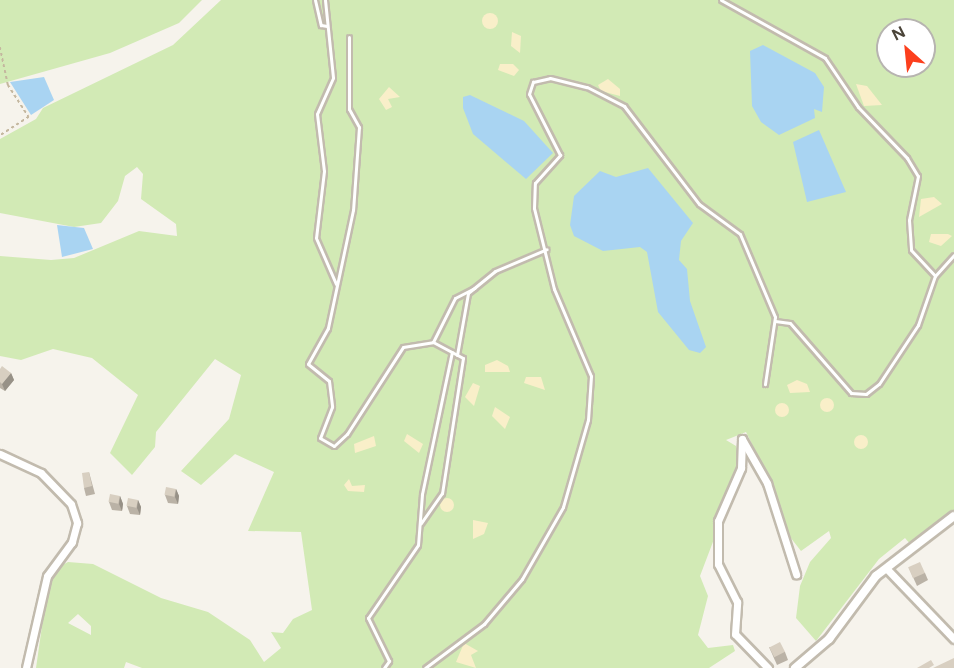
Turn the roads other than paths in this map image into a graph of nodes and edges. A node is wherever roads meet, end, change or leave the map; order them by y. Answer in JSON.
{"nodes":[{"id":1,"x":315,"y":0,"type":"edge"},
{"id":2,"x":325,"y":0,"type":"edge"},
{"id":3,"x":722,"y":0,"type":"edge"},
{"id":4,"x":327,"y":26,"type":"junction"},
{"id":5,"x":349,"y":37,"type":"dead end"},
{"id":6,"x":547,"y":249,"type":"junction"},
{"id":7,"x":954,"y":255,"type":"edge"},
{"id":8,"x":935,"y":276,"type":"junction"},
{"id":9,"x":336,"y":285,"type":"junction"},
{"id":10,"x":475,"y":288,"type":"junction"},
{"id":11,"x":775,"y":321,"type":"junction"},
{"id":12,"x":434,"y":342,"type":"junction"},
{"id":13,"x":452,"y":352,"type":"junction"},
{"id":14,"x":457,"y":355,"type":"junction"},
{"id":15,"x":765,"y":384,"type":"dead end"},
{"id":16,"x":0,"y":454,"type":"edge"},
{"id":17,"x":954,"y":516,"type":"edge"},
{"id":18,"x":421,"y":523,"type":"junction"},
{"id":19,"x":886,"y":568,"type":"junction"},
{"id":20,"x":796,"y":574,"type":"dead end"},
{"id":21,"x":954,"y":639,"type":"edge"},
{"id":22,"x":26,"y":668,"type":"edge"},
{"id":23,"x":384,"y":668,"type":"edge"},
{"id":24,"x":425,"y":668,"type":"edge"},
{"id":25,"x":768,"y":668,"type":"edge"},
{"id":26,"x":795,"y":668,"type":"edge"}],
"edges":[{"from":1,"to":4,"type":"lane"},
{"from":2,"to":4,"type":"lane"},
{"from":3,"to":8,"type":"lane"},
{"from":4,"to":9,"type":"lane"},
{"from":5,"to":9,"type":"lane"},
{"from":6,"to":10,"type":"lane"},
{"from":6,"to":11,"type":"lane"},
{"from":6,"to":24,"type":"lane"},
{"from":7,"to":8,"type":"lane"},
{"from":8,"to":11,"type":"lane"},
{"from":9,"to":12,"type":"lane"},
{"from":10,"to":12,"type":"lane"},
{"from":10,"to":14,"type":"lane"},
{"from":11,"to":15,"type":"lane"},
{"from":12,"to":13,"type":"lane"},
{"from":13,"to":14,"type":"lane"},
{"from":13,"to":18,"type":"lane"},
{"from":14,"to":18,"type":"lane"},
{"from":16,"to":22,"type":"street"},
{"from":17,"to":19,"type":"street"},
{"from":18,"to":23,"type":"lane"},
{"from":19,"to":21,"type":"street"},
{"from":19,"to":26,"type":"street"},
{"from":20,"to":25,"type":"street"}]}
